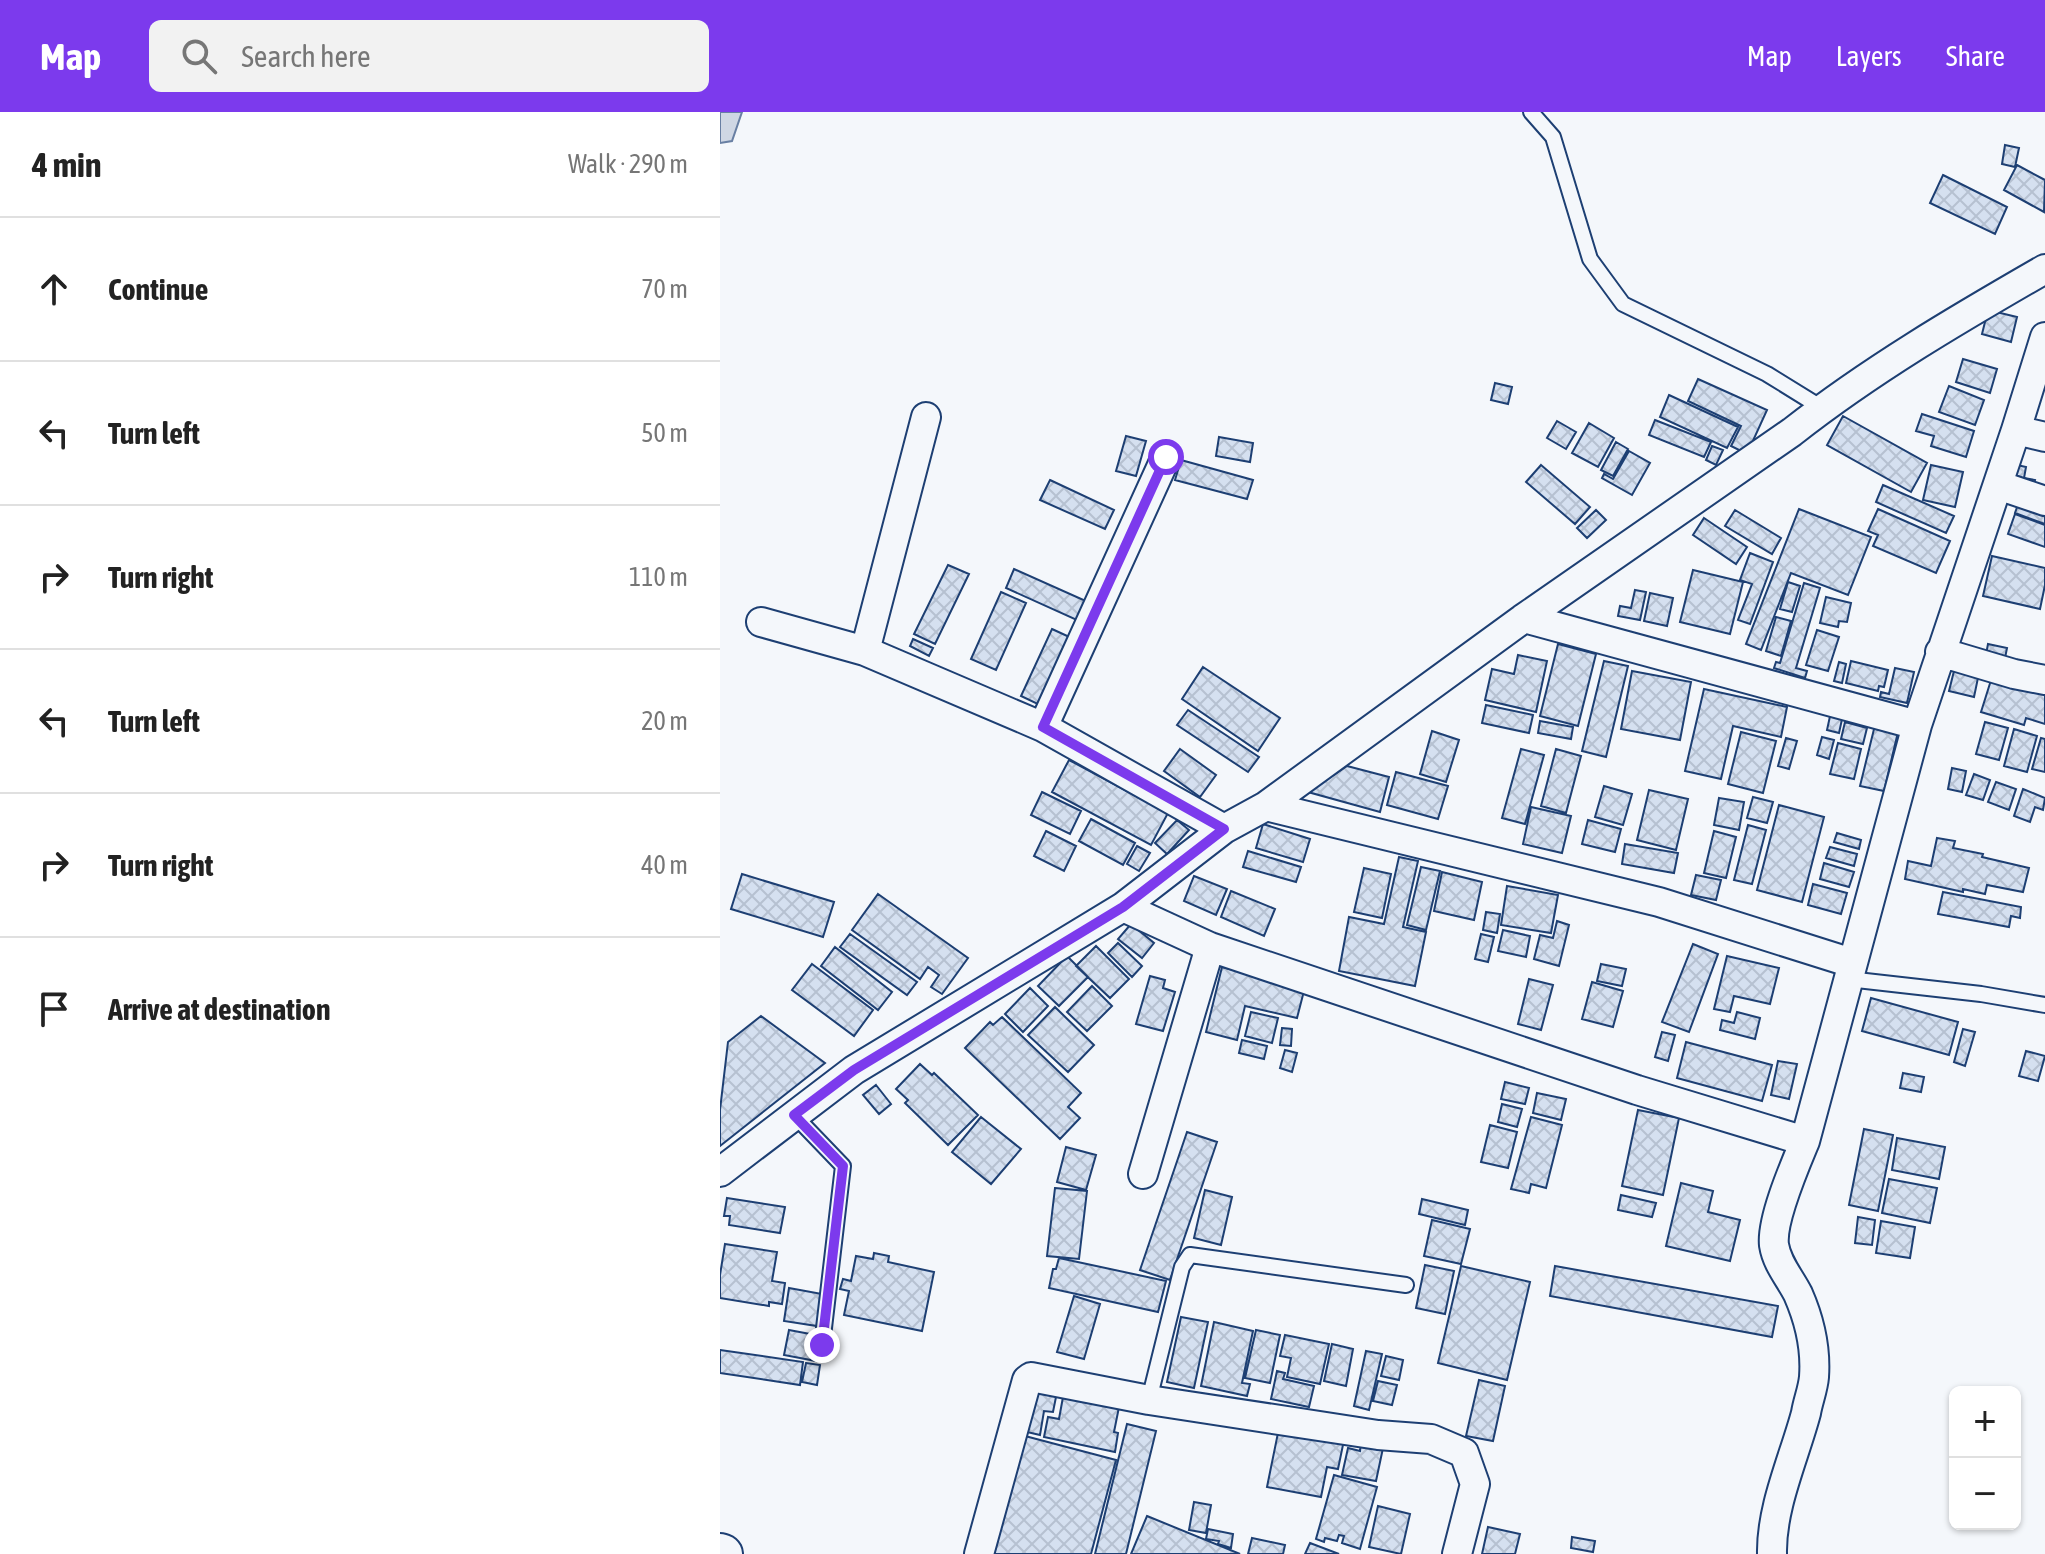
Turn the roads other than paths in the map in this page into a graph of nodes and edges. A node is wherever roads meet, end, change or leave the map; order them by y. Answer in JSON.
{"nodes":[{"id":1,"x":1531,"y":112,"type":"edge"},
{"id":2,"x":2045,"y":269,"type":"edge"},
{"id":3,"x":2045,"y":337,"type":"edge"},
{"id":4,"x":1822,"y":408,"type":"junction"},
{"id":5,"x":926,"y":417,"type":"dead end"},
{"id":6,"x":2016,"y":430,"type":"junction"},
{"id":7,"x":2045,"y":437,"type":"edge"},
{"id":8,"x":1166,"y":457,"type":"dead end"},
{"id":9,"x":1998,"y":485,"type":"junction"},
{"id":10,"x":2045,"y":501,"type":"edge"},
{"id":11,"x":1524,"y":618,"type":"junction"},
{"id":12,"x":761,"y":622,"type":"dead end"},
{"id":13,"x":865,"y":651,"type":"junction"},
{"id":14,"x":1940,"y":652,"type":"junction"},
{"id":15,"x":2045,"y":680,"type":"edge"},
{"id":16,"x":1917,"y":725,"type":"junction"},
{"id":17,"x":1043,"y":727,"type":"junction"},
{"id":18,"x":1266,"y":806,"type":"junction"},
{"id":19,"x":1224,"y":829,"type":"junction"},
{"id":20,"x":1123,"y":907,"type":"junction"},
{"id":21,"x":1210,"y":947,"type":"junction"},
{"id":22,"x":1850,"y":971,"type":"junction"},
{"id":23,"x":2045,"y":1005,"type":"edge"},
{"id":24,"x":794,"y":1115,"type":"junction"},
{"id":25,"x":1805,"y":1141,"type":"junction"},
{"id":26,"x":720,"y":1172,"type":"edge"},
{"id":27,"x":1143,"y":1174,"type":"dead end"},
{"id":28,"x":1406,"y":1285,"type":"dead end"},
{"id":29,"x":822,"y":1345,"type":"dead end"},
{"id":30,"x":1149,"y":1400,"type":"junction"},
{"id":31,"x":979,"y":1554,"type":"edge"},
{"id":32,"x":1457,"y":1554,"type":"edge"},
{"id":33,"x":1772,"y":1554,"type":"edge"}],
"edges":[{"from":1,"to":4,"type":"lane"},
{"from":2,"to":4,"type":"street"},
{"from":3,"to":6,"type":"street"},
{"from":4,"to":11,"type":"street"},
{"from":5,"to":13,"type":"street"},
{"from":6,"to":7,"type":"street"},
{"from":6,"to":9,"type":"street"},
{"from":8,"to":17,"type":"street"},
{"from":9,"to":10,"type":"street"},
{"from":9,"to":14,"type":"street"},
{"from":11,"to":16,"type":"street"},
{"from":11,"to":18,"type":"street"},
{"from":12,"to":13,"type":"street"},
{"from":13,"to":17,"type":"street"},
{"from":14,"to":15,"type":"street"},
{"from":14,"to":16,"type":"street"},
{"from":16,"to":22,"type":"street"},
{"from":17,"to":19,"type":"street"},
{"from":18,"to":19,"type":"street"},
{"from":18,"to":22,"type":"street"},
{"from":19,"to":20,"type":"street"},
{"from":20,"to":21,"type":"street"},
{"from":20,"to":24,"type":"street"},
{"from":21,"to":25,"type":"street"},
{"from":21,"to":27,"type":"street"},
{"from":22,"to":23,"type":"lane"},
{"from":22,"to":25,"type":"street"},
{"from":24,"to":26,"type":"street"},
{"from":24,"to":29,"type":"lane"},
{"from":25,"to":33,"type":"street"},
{"from":28,"to":30,"type":"lane"},
{"from":30,"to":31,"type":"street"},
{"from":30,"to":32,"type":"street"}]}
